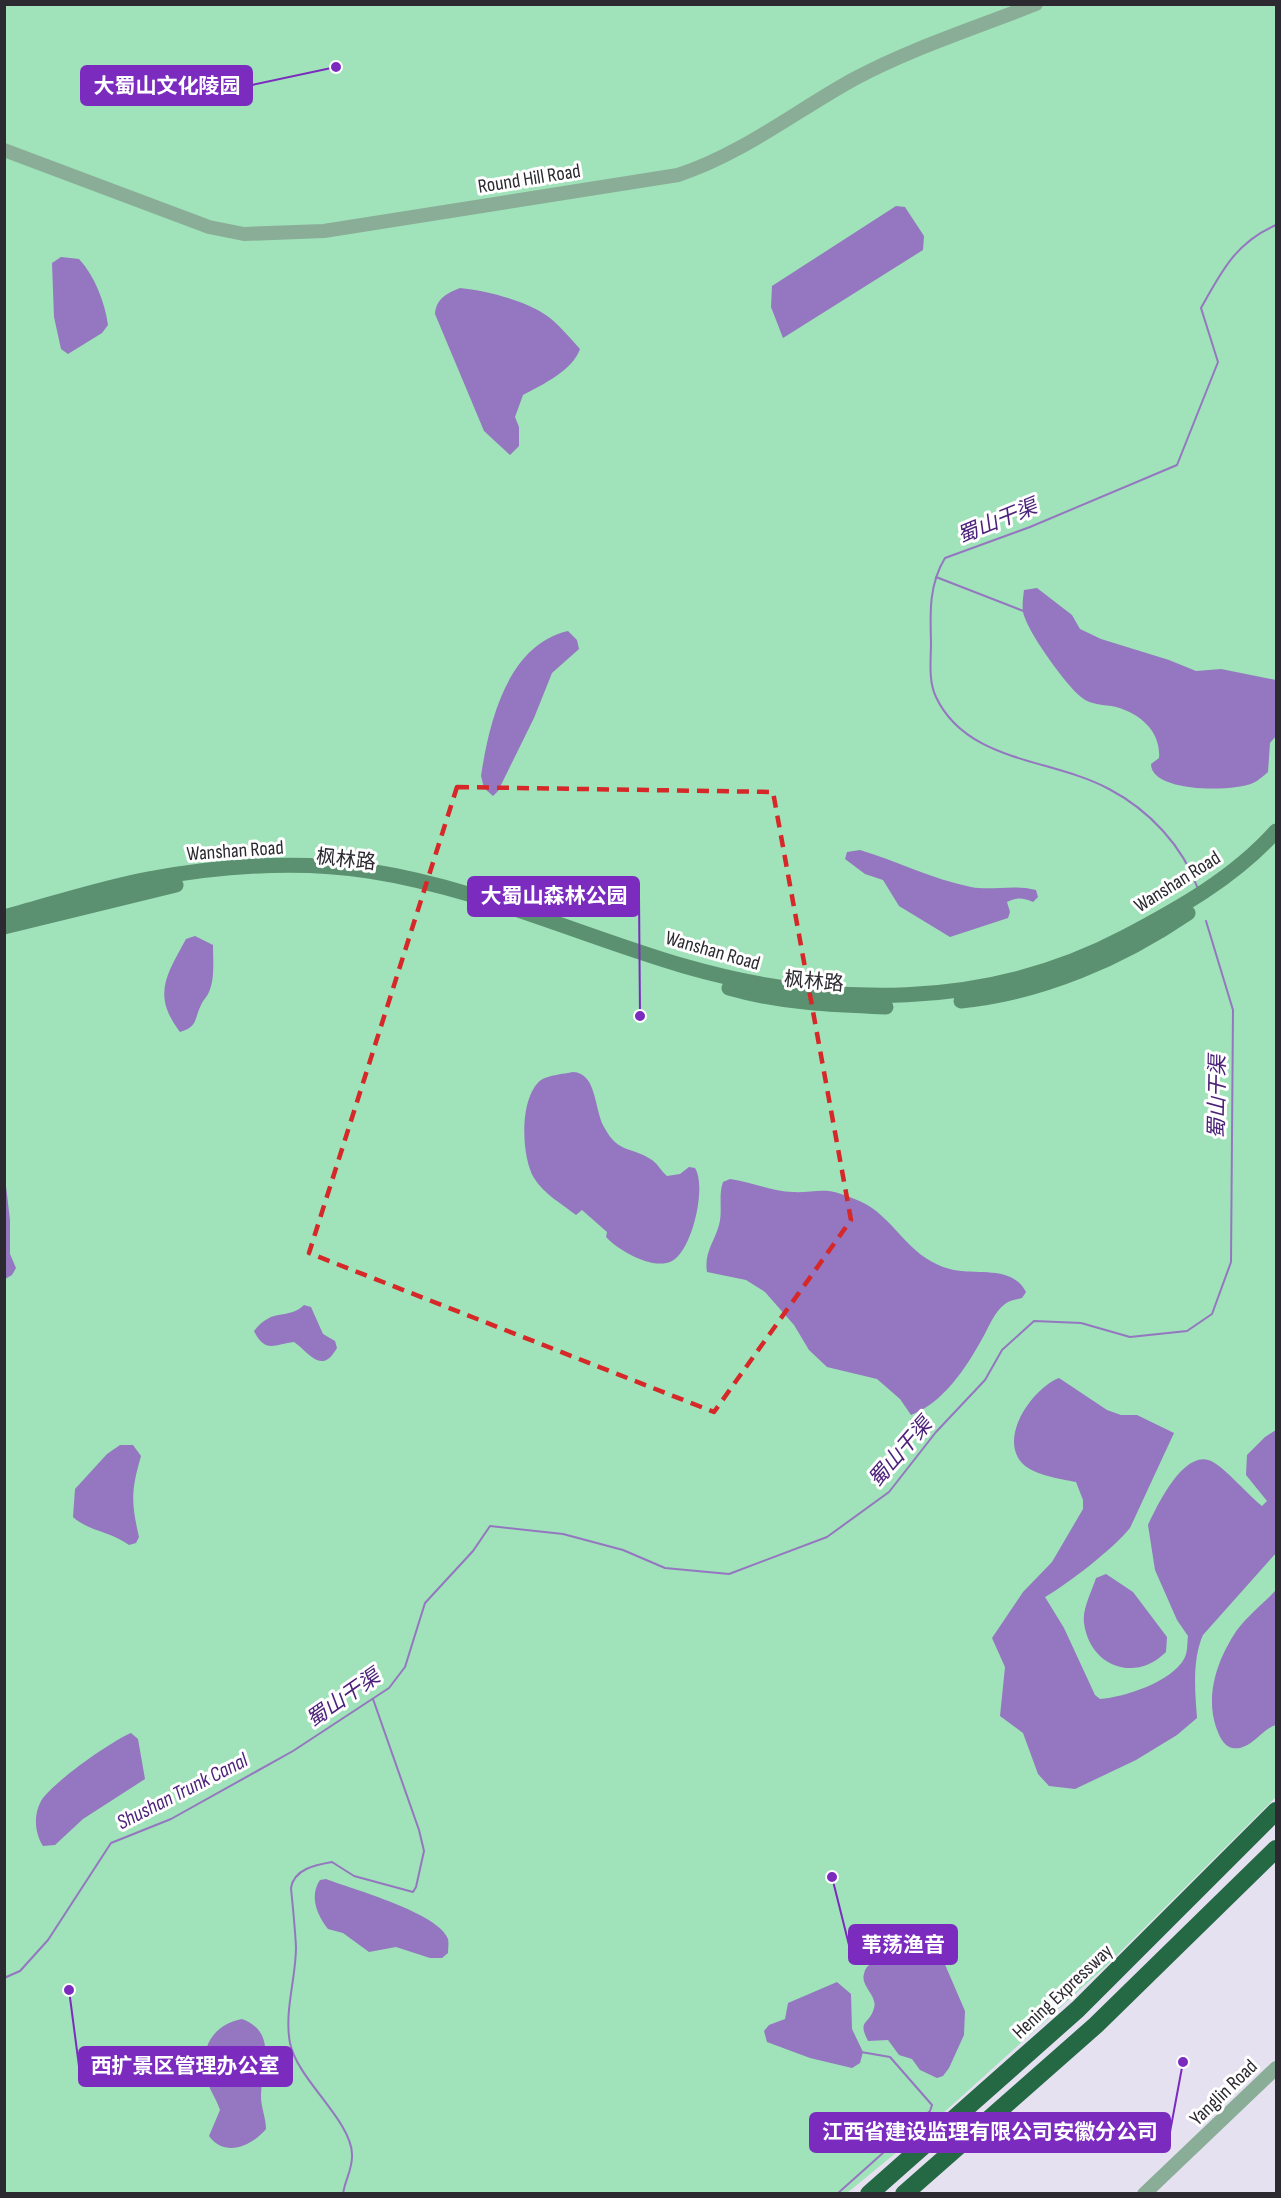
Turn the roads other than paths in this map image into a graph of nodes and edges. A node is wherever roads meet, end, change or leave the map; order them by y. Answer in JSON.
{"nodes":[{"id":1,"x":1036,"y":4,"type":"edge"},
{"id":2,"x":4,"y":150,"type":"edge"},
{"id":3,"x":1276,"y":831,"type":"edge"},
{"id":4,"x":1276,"y":845,"type":"edge"},
{"id":5,"x":4,"y":917,"type":"edge"},
{"id":6,"x":4,"y":927,"type":"edge"},
{"id":7,"x":1276,"y":1811,"type":"edge"},
{"id":8,"x":1276,"y":1849,"type":"edge"},
{"id":9,"x":1276,"y":2068,"type":"edge"},
{"id":10,"x":869,"y":2193,"type":"edge"},
{"id":11,"x":904,"y":2193,"type":"edge"},
{"id":12,"x":1144,"y":2193,"type":"edge"}],
"edges":[{"from":1,"to":2,"type":"street","name":"Round Hill Road"},
{"from":3,"to":5,"type":"main road","name":"Wanshan Road"},
{"from":4,"to":6,"type":"main road","name":"枫林路"},
{"from":7,"to":10,"type":"highway","name":"Hening Expressway"},
{"from":8,"to":11,"type":"highway"},
{"from":9,"to":12,"type":"street","name":"Yanglin Road"}]}
